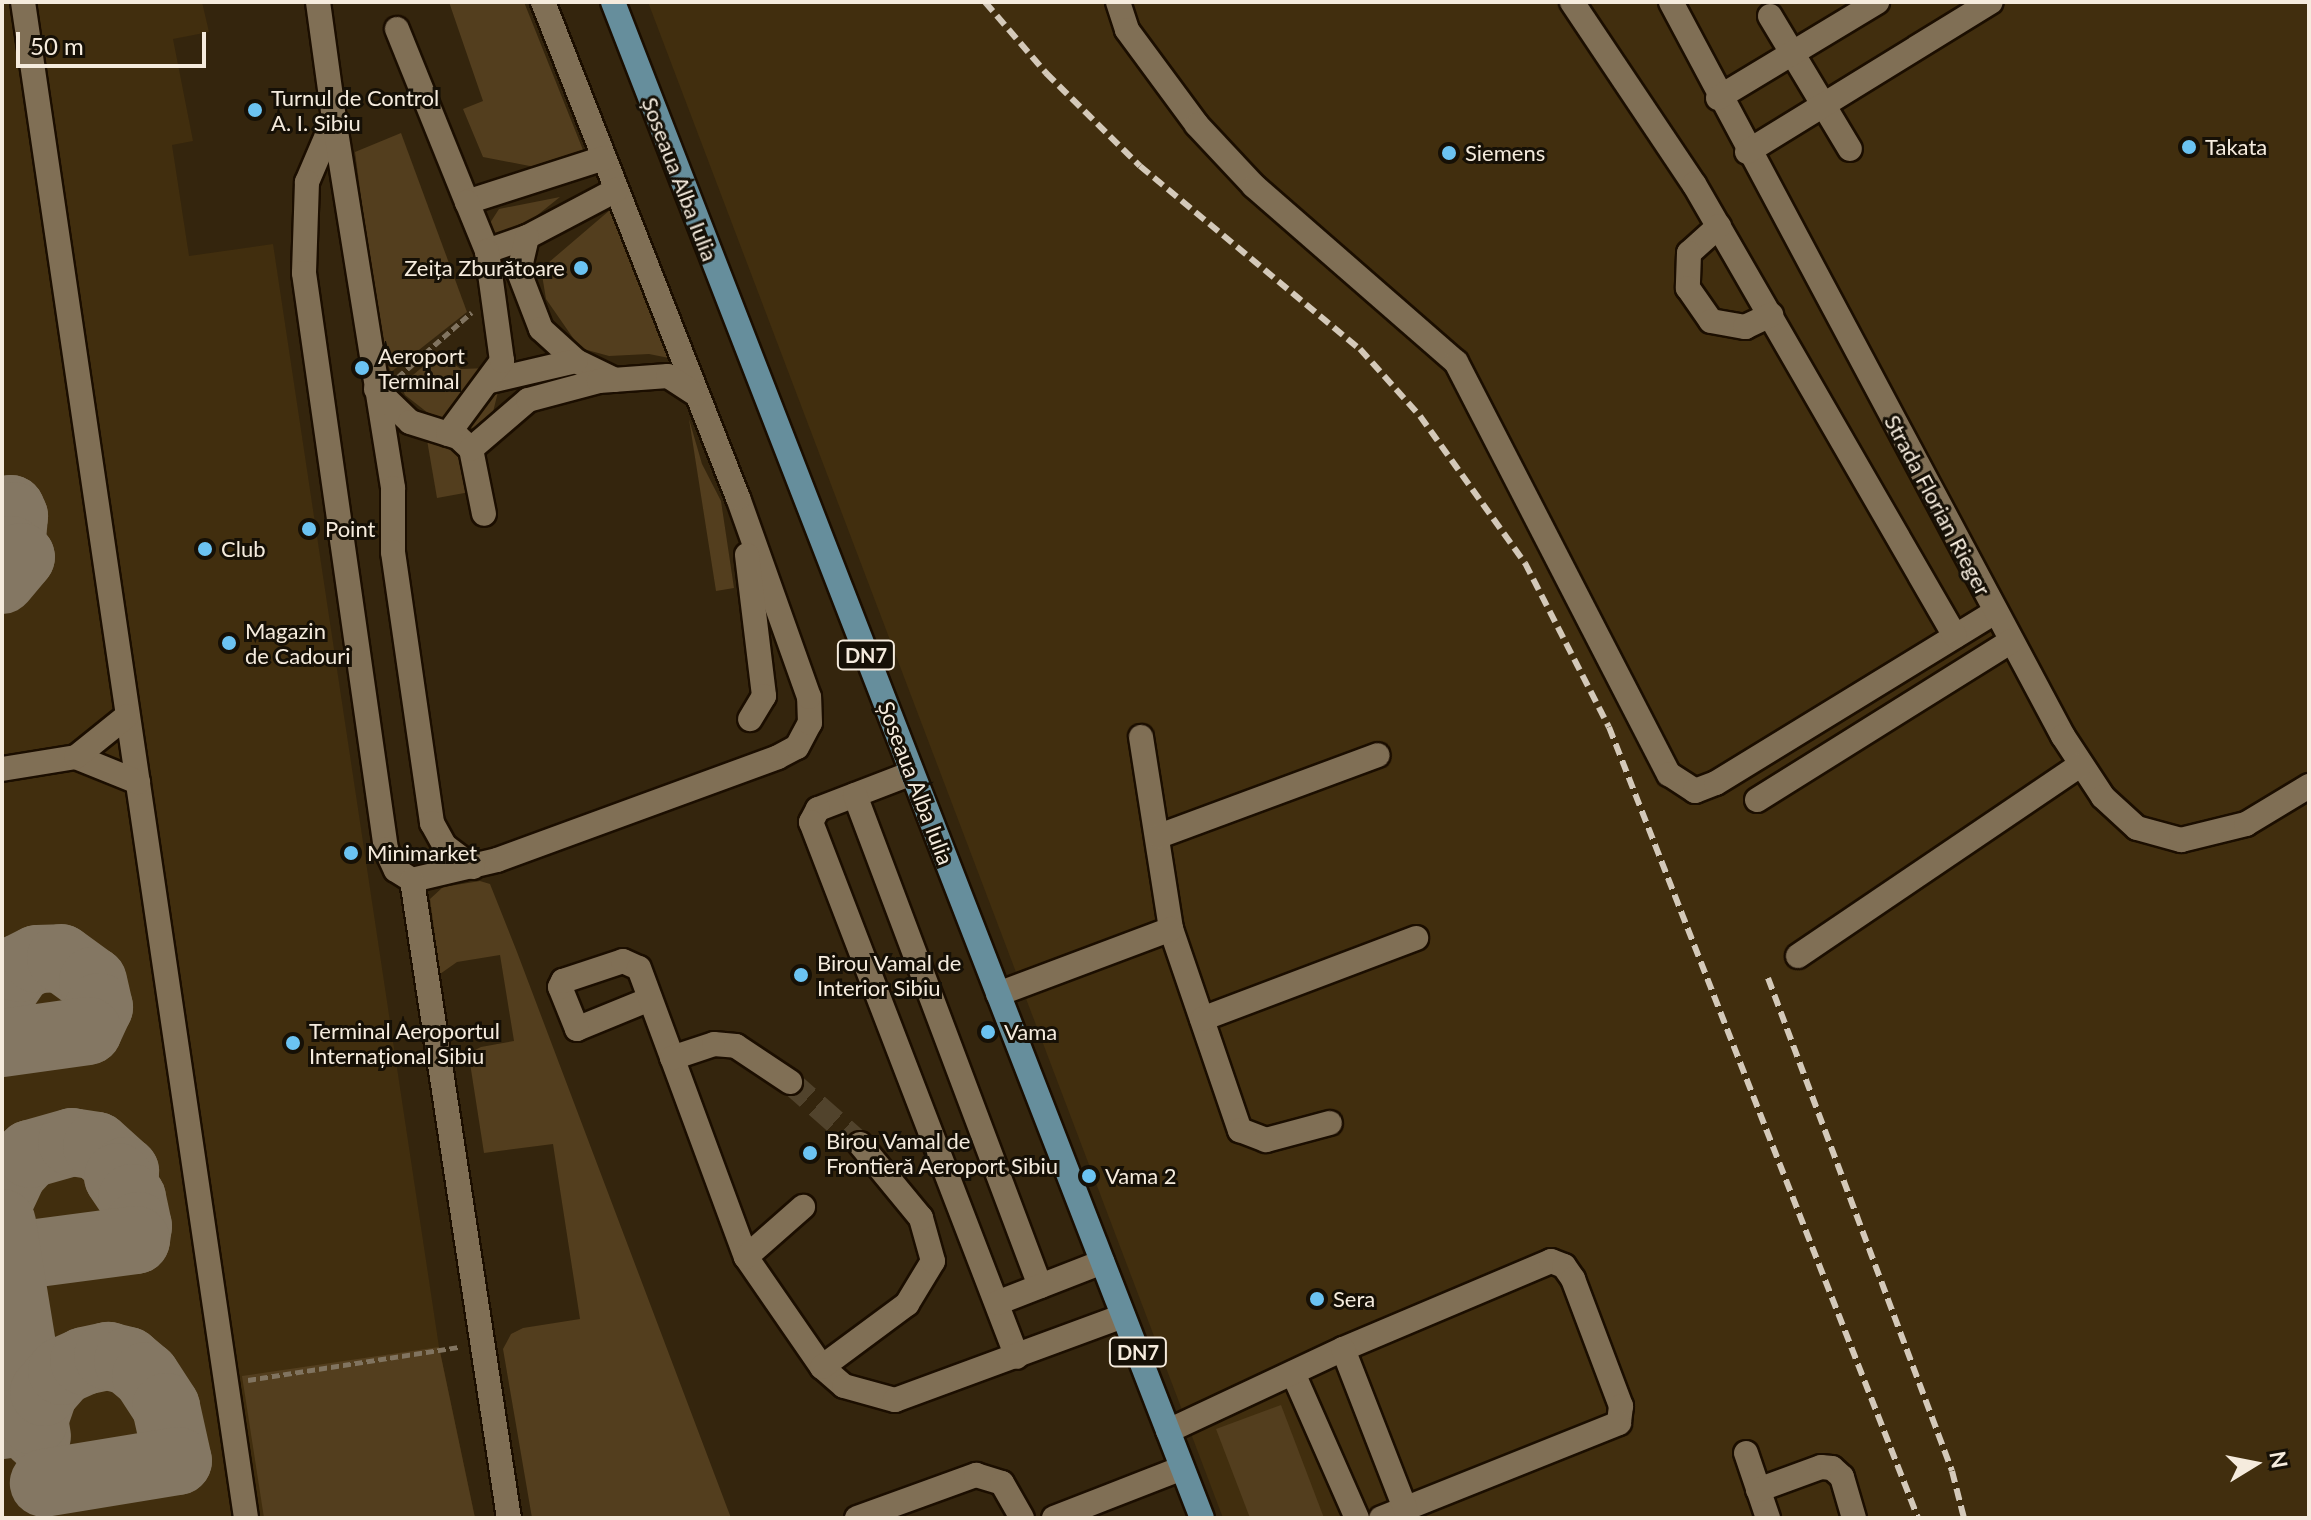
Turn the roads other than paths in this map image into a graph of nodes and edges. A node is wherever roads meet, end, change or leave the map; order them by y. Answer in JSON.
{"nodes":[{"id":1,"x":23,"y":2,"type":"edge"},
{"id":2,"x":318,"y":2,"type":"edge"},
{"id":3,"x":543,"y":2,"type":"edge"},
{"id":4,"x":613,"y":2,"type":"edge"},
{"id":5,"x":1118,"y":2,"type":"edge"},
{"id":6,"x":1573,"y":2,"type":"edge"},
{"id":7,"x":1671,"y":2,"type":"edge"},
{"id":8,"x":1877,"y":2,"type":"edge"},
{"id":9,"x":1991,"y":2,"type":"edge"},
{"id":10,"x":1770,"y":16,"type":"dead end"},
{"id":11,"x":397,"y":29,"type":"dead end"},
{"id":12,"x":1791,"y":54,"type":"junction"},
{"id":13,"x":1718,"y":98,"type":"junction"},
{"id":14,"x":1822,"y":104,"type":"junction"},
{"id":15,"x":334,"y":119,"type":"junction"},
{"id":16,"x":1850,"y":149,"type":"dead end"},
{"id":17,"x":1747,"y":152,"type":"junction"},
{"id":18,"x":604,"y":158,"type":"junction"},
{"id":19,"x":616,"y":190,"type":"junction"},
{"id":20,"x":467,"y":202,"type":"junction"},
{"id":21,"x":1719,"y":226,"type":"junction"},
{"id":22,"x":527,"y":237,"type":"junction"},
{"id":23,"x":487,"y":251,"type":"junction"},
{"id":24,"x":1771,"y":315,"type":"junction"},
{"id":25,"x":576,"y":361,"type":"junction"},
{"id":26,"x":615,"y":380,"type":"junction"},
{"id":27,"x":490,"y":381,"type":"junction"},
{"id":28,"x":376,"y":389,"type":"junction"},
{"id":29,"x":696,"y":394,"type":"junction"},
{"id":30,"x":448,"y":434,"type":"junction"},
{"id":31,"x":471,"y":449,"type":"junction"},
{"id":32,"x":738,"y":498,"type":"junction"},
{"id":33,"x":484,"y":514,"type":"dead end"},
{"id":34,"x":1995,"y":612,"type":"junction"},
{"id":35,"x":1955,"y":636,"type":"junction"},
{"id":36,"x":2011,"y":641,"type":"junction"},
{"id":37,"x":127,"y":716,"type":"junction"},
{"id":38,"x":750,"y":719,"type":"dead end"},
{"id":39,"x":1141,"y":737,"type":"dead end"},
{"id":40,"x":1378,"y":755,"type":"dead end"},
{"id":41,"x":76,"y":757,"type":"junction"},
{"id":42,"x":2080,"y":765,"type":"junction"},
{"id":43,"x":2,"y":769,"type":"edge"},
{"id":44,"x":912,"y":773,"type":"junction"},
{"id":45,"x":138,"y":782,"type":"junction"},
{"id":46,"x":2309,"y":786,"type":"edge"},
{"id":47,"x":855,"y":795,"type":"junction"},
{"id":48,"x":1757,"y":800,"type":"dead end"},
{"id":49,"x":1159,"y":836,"type":"junction"},
{"id":50,"x":473,"y":867,"type":"junction"},
{"id":51,"x":412,"y":880,"type":"junction"},
{"id":52,"x":1171,"y":929,"type":"junction"},
{"id":53,"x":1416,"y":938,"type":"dead end"},
{"id":54,"x":1798,"y":956,"type":"dead end"},
{"id":55,"x":998,"y":994,"type":"junction"},
{"id":56,"x":650,"y":999,"type":"dead end"},
{"id":57,"x":1202,"y":1019,"type":"junction"},
{"id":58,"x":672,"y":1058,"type":"junction"},
{"id":59,"x":790,"y":1082,"type":"tunnel mouth"},
{"id":60,"x":1330,"y":1123,"type":"dead end"},
{"id":61,"x":860,"y":1144,"type":"tunnel mouth"},
{"id":62,"x":803,"y":1207,"type":"dead end"},
{"id":63,"x":746,"y":1257,"type":"junction"},
{"id":64,"x":1102,"y":1262,"type":"junction"},
{"id":65,"x":1040,"y":1286,"type":"junction"},
{"id":66,"x":997,"y":1303,"type":"junction"},
{"id":67,"x":1123,"y":1316,"type":"junction"},
{"id":68,"x":1343,"y":1349,"type":"junction"},
{"id":69,"x":1017,"y":1357,"type":"junction"},
{"id":70,"x":822,"y":1367,"type":"junction"},
{"id":71,"x":1293,"y":1373,"type":"junction"},
{"id":72,"x":1168,"y":1431,"type":"junction"},
{"id":73,"x":1746,"y":1453,"type":"dead end"},
{"id":74,"x":1182,"y":1468,"type":"junction"},
{"id":75,"x":1758,"y":1490,"type":"junction"},
{"id":76,"x":1405,"y":1508,"type":"junction"},
{"id":77,"x":246,"y":1518,"type":"edge"},
{"id":78,"x":509,"y":1518,"type":"edge"},
{"id":79,"x":857,"y":1518,"type":"edge"},
{"id":80,"x":1022,"y":1518,"type":"edge"},
{"id":81,"x":1054,"y":1518,"type":"edge"},
{"id":82,"x":1202,"y":1518,"type":"edge"},
{"id":83,"x":1357,"y":1518,"type":"edge"},
{"id":84,"x":1381,"y":1518,"type":"edge"},
{"id":85,"x":1768,"y":1518,"type":"edge"},
{"id":86,"x":1854,"y":1518,"type":"edge"}],
"edges":[{"from":1,"to":37,"type":"street"},
{"from":2,"to":15,"type":"street"},
{"from":3,"to":18,"type":"street"},
{"from":4,"to":44,"type":"main road","name":"Șoseaua Alba Iulia","number":"DN7"},
{"from":5,"to":35,"type":"street"},
{"from":6,"to":21,"type":"street"},
{"from":7,"to":13,"type":"street","name":"Strada Florian Rieger"},
{"from":8,"to":12,"type":"street"},
{"from":9,"to":14,"type":"street"},
{"from":10,"to":12,"type":"street"},
{"from":11,"to":20,"type":"street"},
{"from":12,"to":13,"type":"street"},
{"from":12,"to":14,"type":"street"},
{"from":13,"to":17,"type":"street","name":"Strada Florian Rieger"},
{"from":14,"to":16,"type":"street"},
{"from":14,"to":17,"type":"street"},
{"from":15,"to":28,"type":"street"},
{"from":15,"to":51,"type":"street"},
{"from":17,"to":34,"type":"street","name":"Strada Florian Rieger"},
{"from":18,"to":19,"type":"street"},
{"from":18,"to":20,"type":"street"},
{"from":19,"to":22,"type":"street"},
{"from":19,"to":29,"type":"street"},
{"from":20,"to":23,"type":"street"},
{"from":21,"to":24,"type":"street"},
{"from":21,"to":24,"type":"street"},
{"from":22,"to":23,"type":"street"},
{"from":22,"to":25,"type":"street"},
{"from":23,"to":27,"type":"street"},
{"from":24,"to":35,"type":"street"},
{"from":25,"to":26,"type":"street"},
{"from":25,"to":27,"type":"street"},
{"from":26,"to":29,"type":"street"},
{"from":26,"to":31,"type":"street"},
{"from":27,"to":30,"type":"street"},
{"from":28,"to":30,"type":"street"},
{"from":28,"to":50,"type":"street"},
{"from":29,"to":32,"type":"street"},
{"from":30,"to":31,"type":"street"},
{"from":31,"to":33,"type":"street"},
{"from":32,"to":38,"type":"street"},
{"from":32,"to":50,"type":"street"},
{"from":34,"to":35,"type":"street"},
{"from":34,"to":36,"type":"street","name":"Strada Florian Rieger"},
{"from":36,"to":42,"type":"street","name":"Strada Florian Rieger"},
{"from":36,"to":48,"type":"street"},
{"from":37,"to":41,"type":"street"},
{"from":37,"to":45,"type":"street"},
{"from":39,"to":49,"type":"street"},
{"from":40,"to":49,"type":"street"},
{"from":41,"to":43,"type":"street"},
{"from":41,"to":45,"type":"street"},
{"from":42,"to":46,"type":"street","name":"Strada Florian Rieger"},
{"from":42,"to":54,"type":"street"},
{"from":44,"to":47,"type":"street"},
{"from":44,"to":55,"type":"main road","name":"Șoseaua Alba Iulia","number":"DN7"},
{"from":45,"to":77,"type":"street"},
{"from":47,"to":65,"type":"street"},
{"from":47,"to":66,"type":"street"},
{"from":49,"to":52,"type":"street"},
{"from":50,"to":51,"type":"street"},
{"from":51,"to":78,"type":"street"},
{"from":52,"to":55,"type":"street"},
{"from":52,"to":57,"type":"street"},
{"from":53,"to":57,"type":"street"},
{"from":55,"to":64,"type":"main road","name":"Șoseaua Alba Iulia","number":"DN7"},
{"from":56,"to":58,"type":"street"},
{"from":57,"to":60,"type":"street"},
{"from":58,"to":59,"type":"street"},
{"from":58,"to":63,"type":"street"},
{"from":61,"to":70,"type":"street"},
{"from":62,"to":63,"type":"street"},
{"from":63,"to":70,"type":"street"},
{"from":64,"to":65,"type":"street"},
{"from":64,"to":67,"type":"main road","name":"Șoseaua Alba Iulia","number":"DN7"},
{"from":65,"to":66,"type":"street"},
{"from":66,"to":69,"type":"street"},
{"from":67,"to":69,"type":"street"},
{"from":67,"to":72,"type":"main road","name":"Șoseaua Alba Iulia","number":"DN7"},
{"from":68,"to":71,"type":"street"},
{"from":68,"to":76,"type":"street"},
{"from":68,"to":76,"type":"street"},
{"from":69,"to":70,"type":"street"},
{"from":71,"to":72,"type":"street"},
{"from":71,"to":83,"type":"street"},
{"from":72,"to":74,"type":"main road","name":"Șoseaua Alba Iulia","number":"DN7"},
{"from":73,"to":75,"type":"street"},
{"from":74,"to":81,"type":"street"},
{"from":74,"to":82,"type":"main road","name":"Șoseaua Alba Iulia","number":"DN7"},
{"from":75,"to":85,"type":"street"},
{"from":75,"to":86,"type":"street"},
{"from":76,"to":84,"type":"street"},
{"from":79,"to":80,"type":"street"}]}
